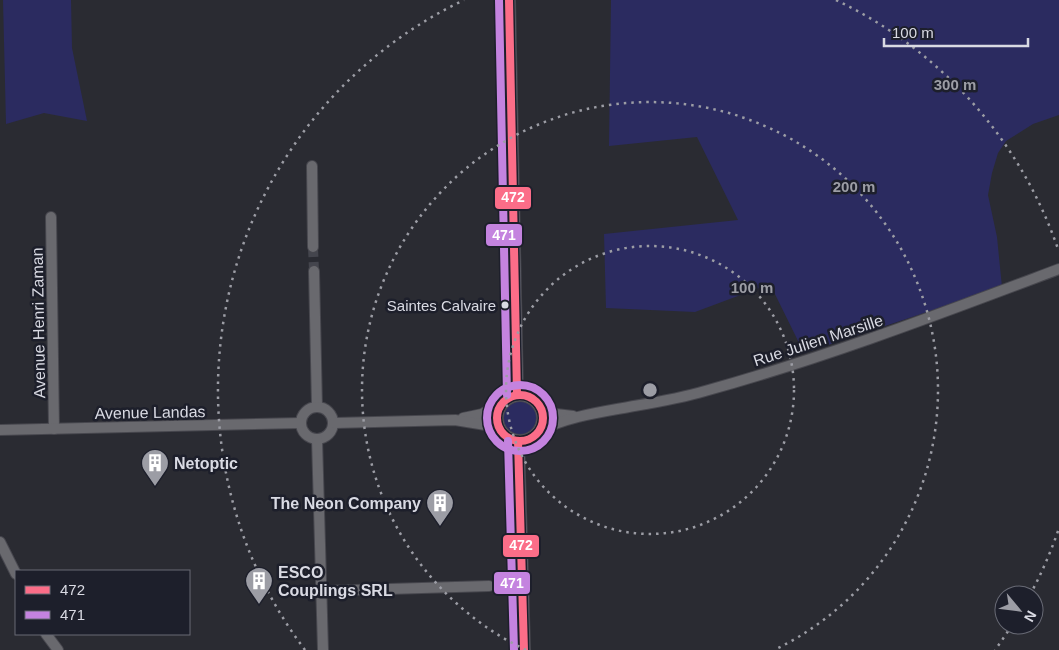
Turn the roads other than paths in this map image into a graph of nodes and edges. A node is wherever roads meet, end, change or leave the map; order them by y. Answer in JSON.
{"nodes":[{"id":1,"x":509,"y":0,"type":"edge"},
{"id":2,"x":312,"y":166,"type":"dead end"},
{"id":3,"x":52,"y":217,"type":"dead end"},
{"id":4,"x":314,"y":247,"type":"tunnel mouth"},
{"id":5,"x":1059,"y":269,"type":"edge"},
{"id":6,"x":314,"y":271,"type":"tunnel mouth"},
{"id":7,"x":517,"y":395,"type":"junction"},
{"id":8,"x":502,"y":403,"type":"junction"},
{"id":9,"x":317,"y":407,"type":"junction"},
{"id":10,"x":542,"y":409,"type":"junction"},
{"id":11,"x":579,"y":416,"type":"junction"},
{"id":12,"x":454,"y":420,"type":"junction"},
{"id":13,"x":334,"y":422,"type":"junction"},
{"id":14,"x":301,"y":423,"type":"junction"},
{"id":15,"x":498,"y":427,"type":"junction"},
{"id":16,"x":54,"y":429,"type":"junction"},
{"id":17,"x":0,"y":430,"type":"edge"},
{"id":18,"x":539,"y":431,"type":"junction"},
{"id":19,"x":317,"y":439,"type":"junction"},
{"id":20,"x":518,"y":441,"type":"junction"},
{"id":21,"x":0,"y":542,"type":"edge"},
{"id":22,"x":15,"y":572,"type":"edge"},
{"id":23,"x":489,"y":586,"type":"dead end"},
{"id":24,"x":322,"y":591,"type":"junction"},
{"id":25,"x":47,"y":635,"type":"edge"},
{"id":26,"x":58,"y":650,"type":"edge"},
{"id":27,"x":323,"y":650,"type":"edge"},
{"id":28,"x":524,"y":650,"type":"edge"}],
"edges":[{"from":1,"to":7,"type":"main road"},
{"from":2,"to":4,"type":"street"},
{"from":3,"to":16,"type":"street","name":"Avenue Henri Zaman"},
{"from":5,"to":11,"type":"street","name":"Rue Julien Marsille"},
{"from":6,"to":9,"type":"street"},
{"from":7,"to":8,"type":"main road"},
{"from":7,"to":10,"type":"main road"},
{"from":8,"to":12,"type":"street"},
{"from":8,"to":15,"type":"main road"},
{"from":9,"to":13,"type":"street"},
{"from":9,"to":14,"type":"street"},
{"from":10,"to":11,"type":"street","name":"Rue Julien Marsille"},
{"from":10,"to":18,"type":"main road"},
{"from":11,"to":18,"type":"street","name":"Rue Julien Marsille"},
{"from":12,"to":13,"type":"street"},
{"from":12,"to":15,"type":"street"},
{"from":13,"to":19,"type":"street"},
{"from":14,"to":16,"type":"street","name":"Avenue Landas"},
{"from":14,"to":19,"type":"street"},
{"from":15,"to":20,"type":"main road"},
{"from":16,"to":17,"type":"street","name":"Avenue Landas"},
{"from":18,"to":20,"type":"main road"},
{"from":19,"to":24,"type":"street"},
{"from":20,"to":28,"type":"main road"},
{"from":21,"to":22,"type":"street"},
{"from":23,"to":24,"type":"street"},
{"from":24,"to":27,"type":"street"},
{"from":25,"to":26,"type":"street"}]}
